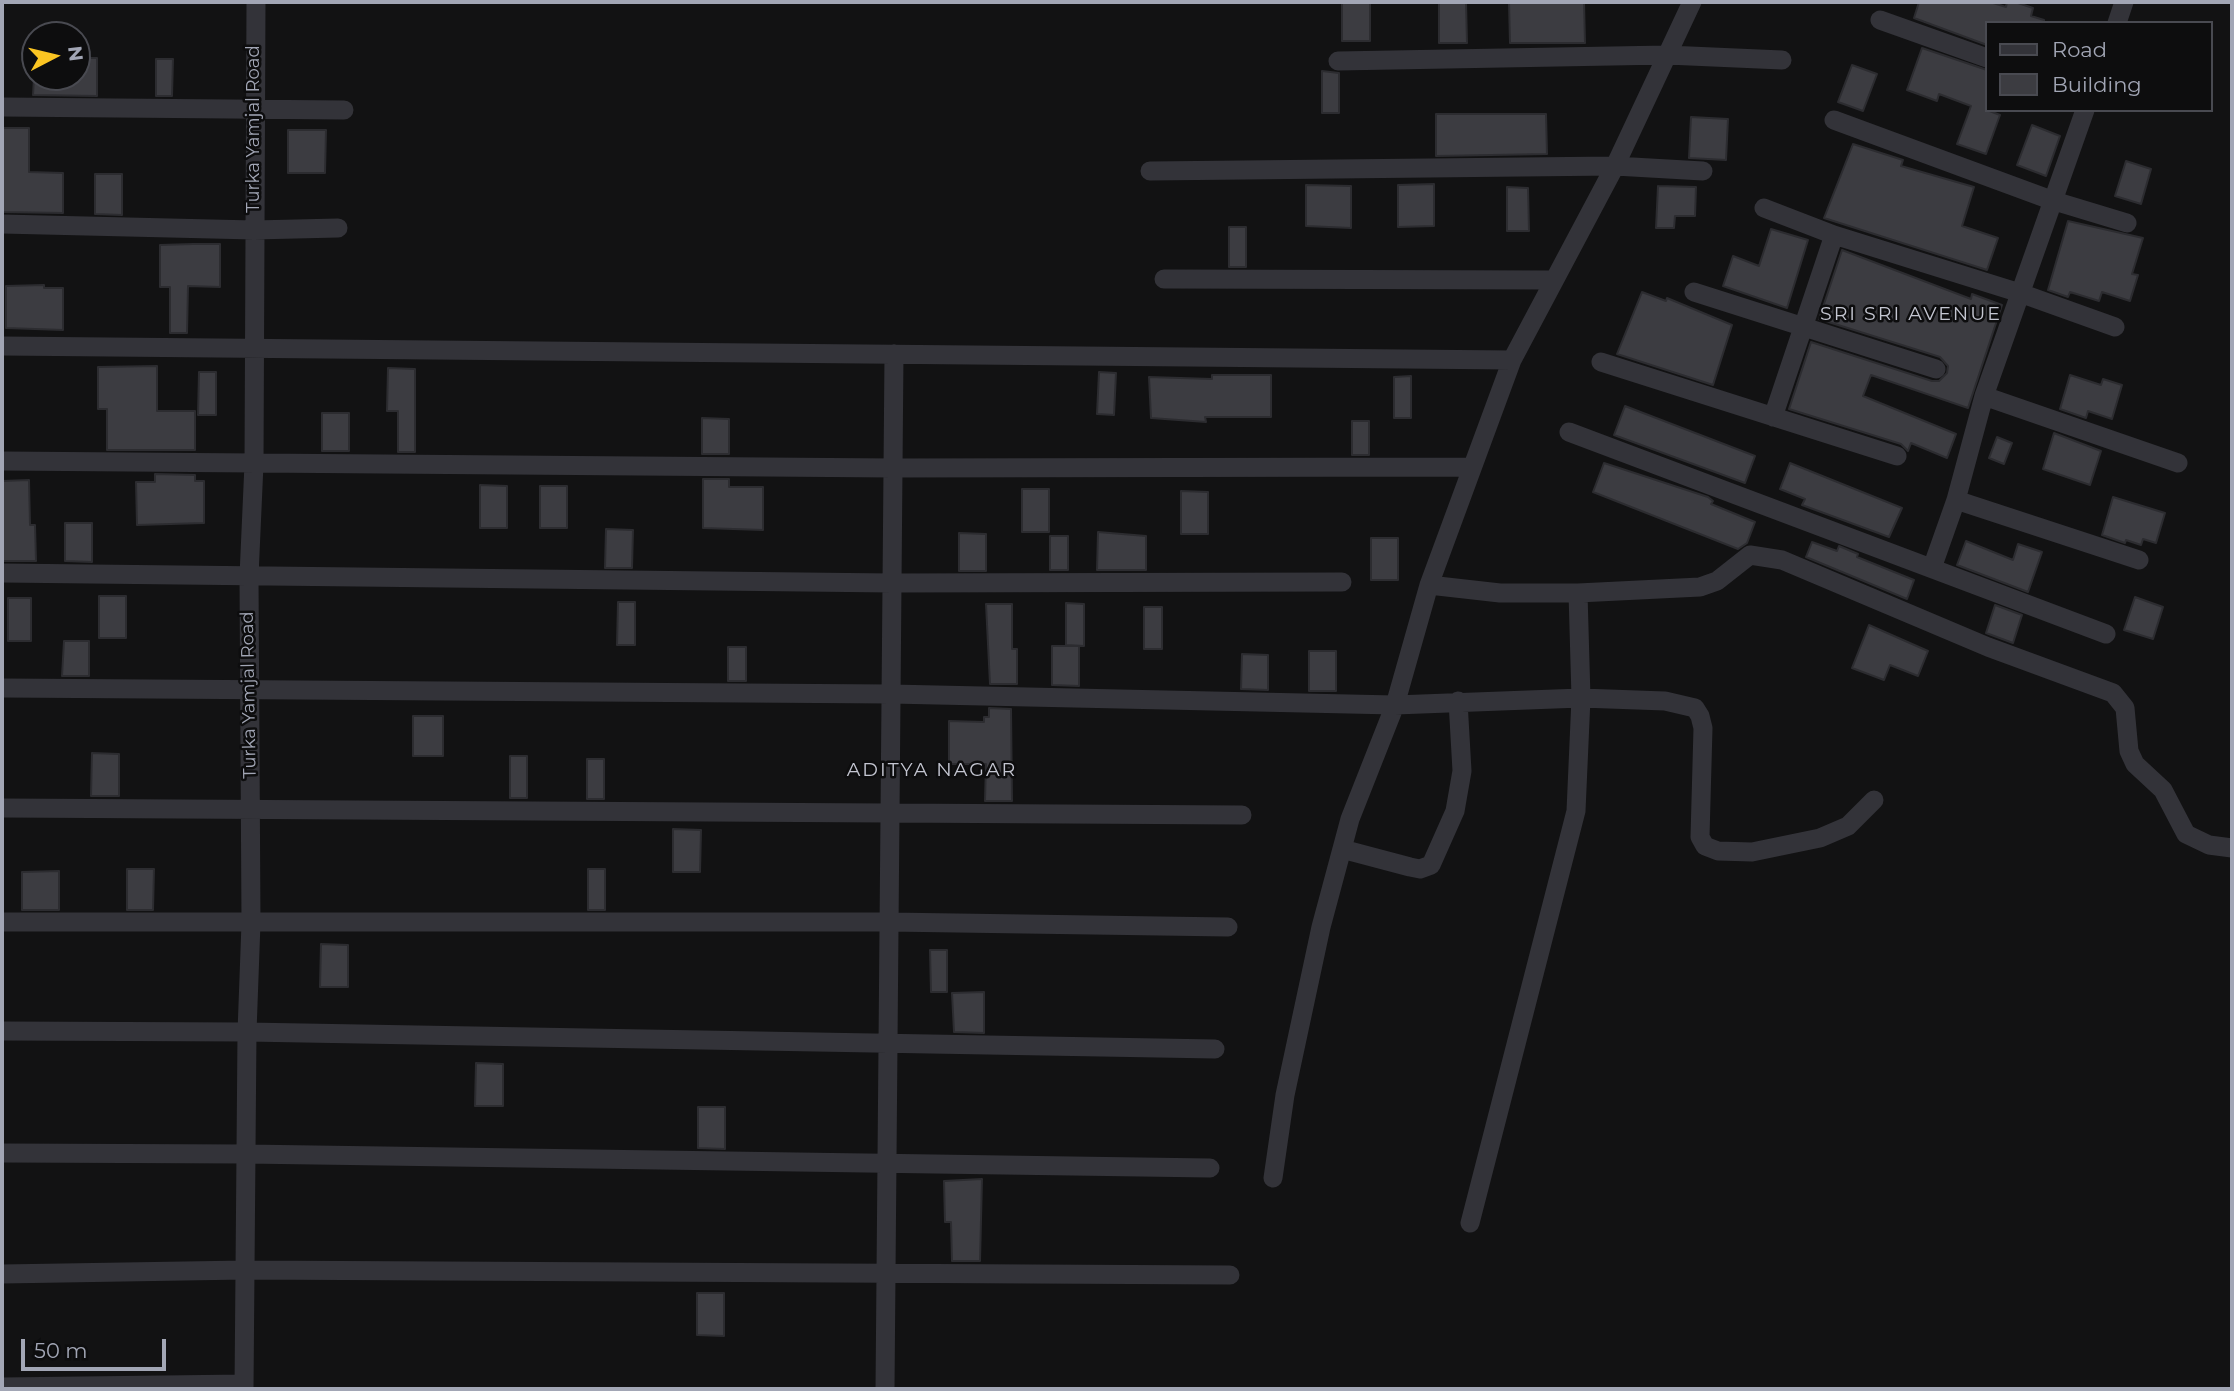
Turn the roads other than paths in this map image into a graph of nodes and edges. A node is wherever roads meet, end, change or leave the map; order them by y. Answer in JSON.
{"nodes":[{"id":1,"x":256,"y":2,"type":"edge"},
{"id":2,"x":1692,"y":2,"type":"edge"},
{"id":3,"x":2124,"y":2,"type":"edge"},
{"id":4,"x":1880,"y":20,"type":"dead end"},
{"id":5,"x":2118,"y":21,"type":"edge"},
{"id":6,"x":1667,"y":55,"type":"junction"},
{"id":7,"x":1986,"y":58,"type":"edge"},
{"id":8,"x":1782,"y":60,"type":"dead end"},
{"id":9,"x":1338,"y":61,"type":"dead end"},
{"id":10,"x":2,"y":107,"type":"edge"},
{"id":11,"x":344,"y":110,"type":"dead end"},
{"id":12,"x":254,"y":111,"type":"junction"},
{"id":13,"x":2084,"y":112,"type":"edge"},
{"id":14,"x":1834,"y":120,"type":"dead end"},
{"id":15,"x":1615,"y":166,"type":"junction"},
{"id":16,"x":1150,"y":171,"type":"dead end"},
{"id":17,"x":1703,"y":171,"type":"dead end"},
{"id":18,"x":2051,"y":200,"type":"junction"},
{"id":19,"x":1764,"y":208,"type":"dead end"},
{"id":20,"x":2127,"y":223,"type":"dead end"},
{"id":21,"x":2,"y":224,"type":"edge"},
{"id":22,"x":338,"y":228,"type":"dead end"},
{"id":23,"x":254,"y":230,"type":"junction"},
{"id":24,"x":1834,"y":236,"type":"junction"},
{"id":25,"x":1164,"y":279,"type":"dead end"},
{"id":26,"x":1555,"y":280,"type":"junction"},
{"id":27,"x":1694,"y":292,"type":"dead end"},
{"id":28,"x":2020,"y":293,"type":"junction"},
{"id":29,"x":1802,"y":327,"type":"junction"},
{"id":30,"x":2115,"y":327,"type":"dead end"},
{"id":31,"x":2,"y":346,"type":"edge"},
{"id":32,"x":253,"y":349,"type":"junction"},
{"id":33,"x":894,"y":354,"type":"junction"},
{"id":34,"x":1512,"y":360,"type":"junction"},
{"id":35,"x":1601,"y":362,"type":"dead end"},
{"id":36,"x":1936,"y":369,"type":"dead end"},
{"id":37,"x":1984,"y":396,"type":"junction"},
{"id":38,"x":1773,"y":417,"type":"junction"},
{"id":39,"x":1569,"y":432,"type":"dead end"},
{"id":40,"x":1897,"y":456,"type":"dead end"},
{"id":41,"x":2,"y":461,"type":"edge"},
{"id":42,"x":2178,"y":463,"type":"dead end"},
{"id":43,"x":254,"y":464,"type":"junction"},
{"id":44,"x":1472,"y":467,"type":"junction"},
{"id":45,"x":893,"y":468,"type":"junction"},
{"id":46,"x":1956,"y":500,"type":"junction"},
{"id":47,"x":2139,"y":560,"type":"dead end"},
{"id":48,"x":1932,"y":568,"type":"junction"},
{"id":49,"x":2,"y":573,"type":"edge"},
{"id":50,"x":248,"y":576,"type":"junction"},
{"id":51,"x":1342,"y":582,"type":"dead end"},
{"id":52,"x":892,"y":583,"type":"junction"},
{"id":53,"x":1429,"y":585,"type":"junction"},
{"id":54,"x":1578,"y":593,"type":"junction"},
{"id":55,"x":2106,"y":634,"type":"dead end"},
{"id":56,"x":2,"y":688,"type":"edge"},
{"id":57,"x":248,"y":689,"type":"junction"},
{"id":58,"x":891,"y":694,"type":"junction"},
{"id":59,"x":1581,"y":698,"type":"junction"},
{"id":60,"x":1458,"y":701,"type":"junction"},
{"id":61,"x":1395,"y":705,"type":"junction"},
{"id":62,"x":1874,"y":800,"type":"dead end"},
{"id":63,"x":2,"y":808,"type":"edge"},
{"id":64,"x":251,"y":811,"type":"junction"},
{"id":65,"x":890,"y":813,"type":"junction"},
{"id":66,"x":1242,"y":815,"type":"dead end"},
{"id":67,"x":2232,"y":848,"type":"edge"},
{"id":68,"x":1342,"y":849,"type":"junction"},
{"id":69,"x":2,"y":922,"type":"edge"},
{"id":70,"x":889,"y":922,"type":"junction"},
{"id":71,"x":251,"y":923,"type":"junction"},
{"id":72,"x":1228,"y":926,"type":"dead end"},
{"id":73,"x":2,"y":1031,"type":"edge"},
{"id":74,"x":247,"y":1032,"type":"junction"},
{"id":75,"x":888,"y":1044,"type":"junction"},
{"id":76,"x":1215,"y":1049,"type":"dead end"},
{"id":77,"x":2,"y":1153,"type":"edge"},
{"id":78,"x":246,"y":1154,"type":"junction"},
{"id":79,"x":887,"y":1166,"type":"junction"},
{"id":80,"x":1210,"y":1168,"type":"dead end"},
{"id":81,"x":1273,"y":1178,"type":"dead end"},
{"id":82,"x":1470,"y":1223,"type":"dead end"},
{"id":83,"x":245,"y":1270,"type":"junction"},
{"id":84,"x":886,"y":1273,"type":"junction"},
{"id":85,"x":2,"y":1274,"type":"edge"},
{"id":86,"x":1230,"y":1275,"type":"dead end"},
{"id":87,"x":2,"y":1387,"type":"edge"},
{"id":88,"x":244,"y":1387,"type":"edge"},
{"id":89,"x":885,"y":1389,"type":"edge"}],
"edges":[{"from":1,"to":12,"type":"street","name":"Turka Yamjal Road"},
{"from":2,"to":6,"type":"street"},
{"from":3,"to":5,"type":"street"},
{"from":4,"to":7,"type":"street"},
{"from":6,"to":8,"type":"street"},
{"from":6,"to":9,"type":"street"},
{"from":6,"to":15,"type":"street"},
{"from":10,"to":12,"type":"street"},
{"from":11,"to":12,"type":"street"},
{"from":12,"to":23,"type":"street","name":"Turka Yamjal Road"},
{"from":13,"to":18,"type":"street"},
{"from":14,"to":18,"type":"street"},
{"from":15,"to":16,"type":"street"},
{"from":15,"to":17,"type":"street"},
{"from":15,"to":26,"type":"street"},
{"from":18,"to":20,"type":"street"},
{"from":18,"to":28,"type":"street"},
{"from":19,"to":24,"type":"street"},
{"from":21,"to":23,"type":"street"},
{"from":22,"to":23,"type":"street"},
{"from":23,"to":32,"type":"street","name":"Turka Yamjal Road"},
{"from":24,"to":28,"type":"street"},
{"from":24,"to":29,"type":"street"},
{"from":25,"to":26,"type":"street"},
{"from":26,"to":34,"type":"street"},
{"from":27,"to":29,"type":"street"},
{"from":28,"to":30,"type":"street"},
{"from":28,"to":37,"type":"street"},
{"from":29,"to":36,"type":"street"},
{"from":29,"to":38,"type":"street"},
{"from":31,"to":32,"type":"street"},
{"from":32,"to":33,"type":"street"},
{"from":32,"to":43,"type":"street","name":"Turka Yamjal Road"},
{"from":33,"to":34,"type":"street"},
{"from":33,"to":45,"type":"street"},
{"from":34,"to":44,"type":"street"},
{"from":35,"to":38,"type":"street"},
{"from":37,"to":42,"type":"street"},
{"from":37,"to":46,"type":"street"},
{"from":38,"to":40,"type":"street"},
{"from":39,"to":48,"type":"street"},
{"from":41,"to":43,"type":"street"},
{"from":43,"to":45,"type":"street"},
{"from":43,"to":50,"type":"street","name":"Turka Yamjal Road"},
{"from":44,"to":45,"type":"street"},
{"from":44,"to":53,"type":"street"},
{"from":45,"to":52,"type":"street"},
{"from":46,"to":47,"type":"street"},
{"from":46,"to":48,"type":"street"},
{"from":48,"to":55,"type":"street"},
{"from":49,"to":50,"type":"street"},
{"from":50,"to":52,"type":"street"},
{"from":50,"to":57,"type":"street","name":"Turka Yamjal Road"},
{"from":51,"to":52,"type":"street"},
{"from":52,"to":58,"type":"street"},
{"from":53,"to":54,"type":"street"},
{"from":53,"to":61,"type":"street"},
{"from":54,"to":59,"type":"street"},
{"from":54,"to":67,"type":"street"},
{"from":56,"to":57,"type":"street"},
{"from":57,"to":58,"type":"street"},
{"from":57,"to":64,"type":"street","name":"Turka Yamjal Road"},
{"from":58,"to":61,"type":"street"},
{"from":58,"to":65,"type":"street"},
{"from":59,"to":60,"type":"street"},
{"from":59,"to":62,"type":"street"},
{"from":59,"to":82,"type":"street"},
{"from":60,"to":61,"type":"street"},
{"from":60,"to":68,"type":"street"},
{"from":61,"to":68,"type":"street"},
{"from":63,"to":64,"type":"street"},
{"from":64,"to":65,"type":"street"},
{"from":64,"to":71,"type":"street","name":"Turka Yamjal Road"},
{"from":65,"to":66,"type":"street"},
{"from":65,"to":70,"type":"street"},
{"from":68,"to":81,"type":"street"},
{"from":69,"to":71,"type":"street"},
{"from":70,"to":71,"type":"street"},
{"from":70,"to":72,"type":"street"},
{"from":70,"to":75,"type":"street"},
{"from":71,"to":74,"type":"street","name":"Turka Yamjal Road"},
{"from":73,"to":74,"type":"street"},
{"from":74,"to":75,"type":"street"},
{"from":74,"to":78,"type":"street","name":"Turka Yamjal Road"},
{"from":75,"to":76,"type":"street"},
{"from":75,"to":79,"type":"street"},
{"from":77,"to":78,"type":"street"},
{"from":78,"to":79,"type":"street"},
{"from":78,"to":83,"type":"street","name":"Turka Yamjal Road"},
{"from":79,"to":80,"type":"street"},
{"from":79,"to":84,"type":"street"},
{"from":83,"to":84,"type":"street"},
{"from":83,"to":85,"type":"street"},
{"from":83,"to":88,"type":"street","name":"Turka Yamjal Road"},
{"from":84,"to":86,"type":"street"},
{"from":84,"to":89,"type":"street"},
{"from":87,"to":88,"type":"street"}]}
